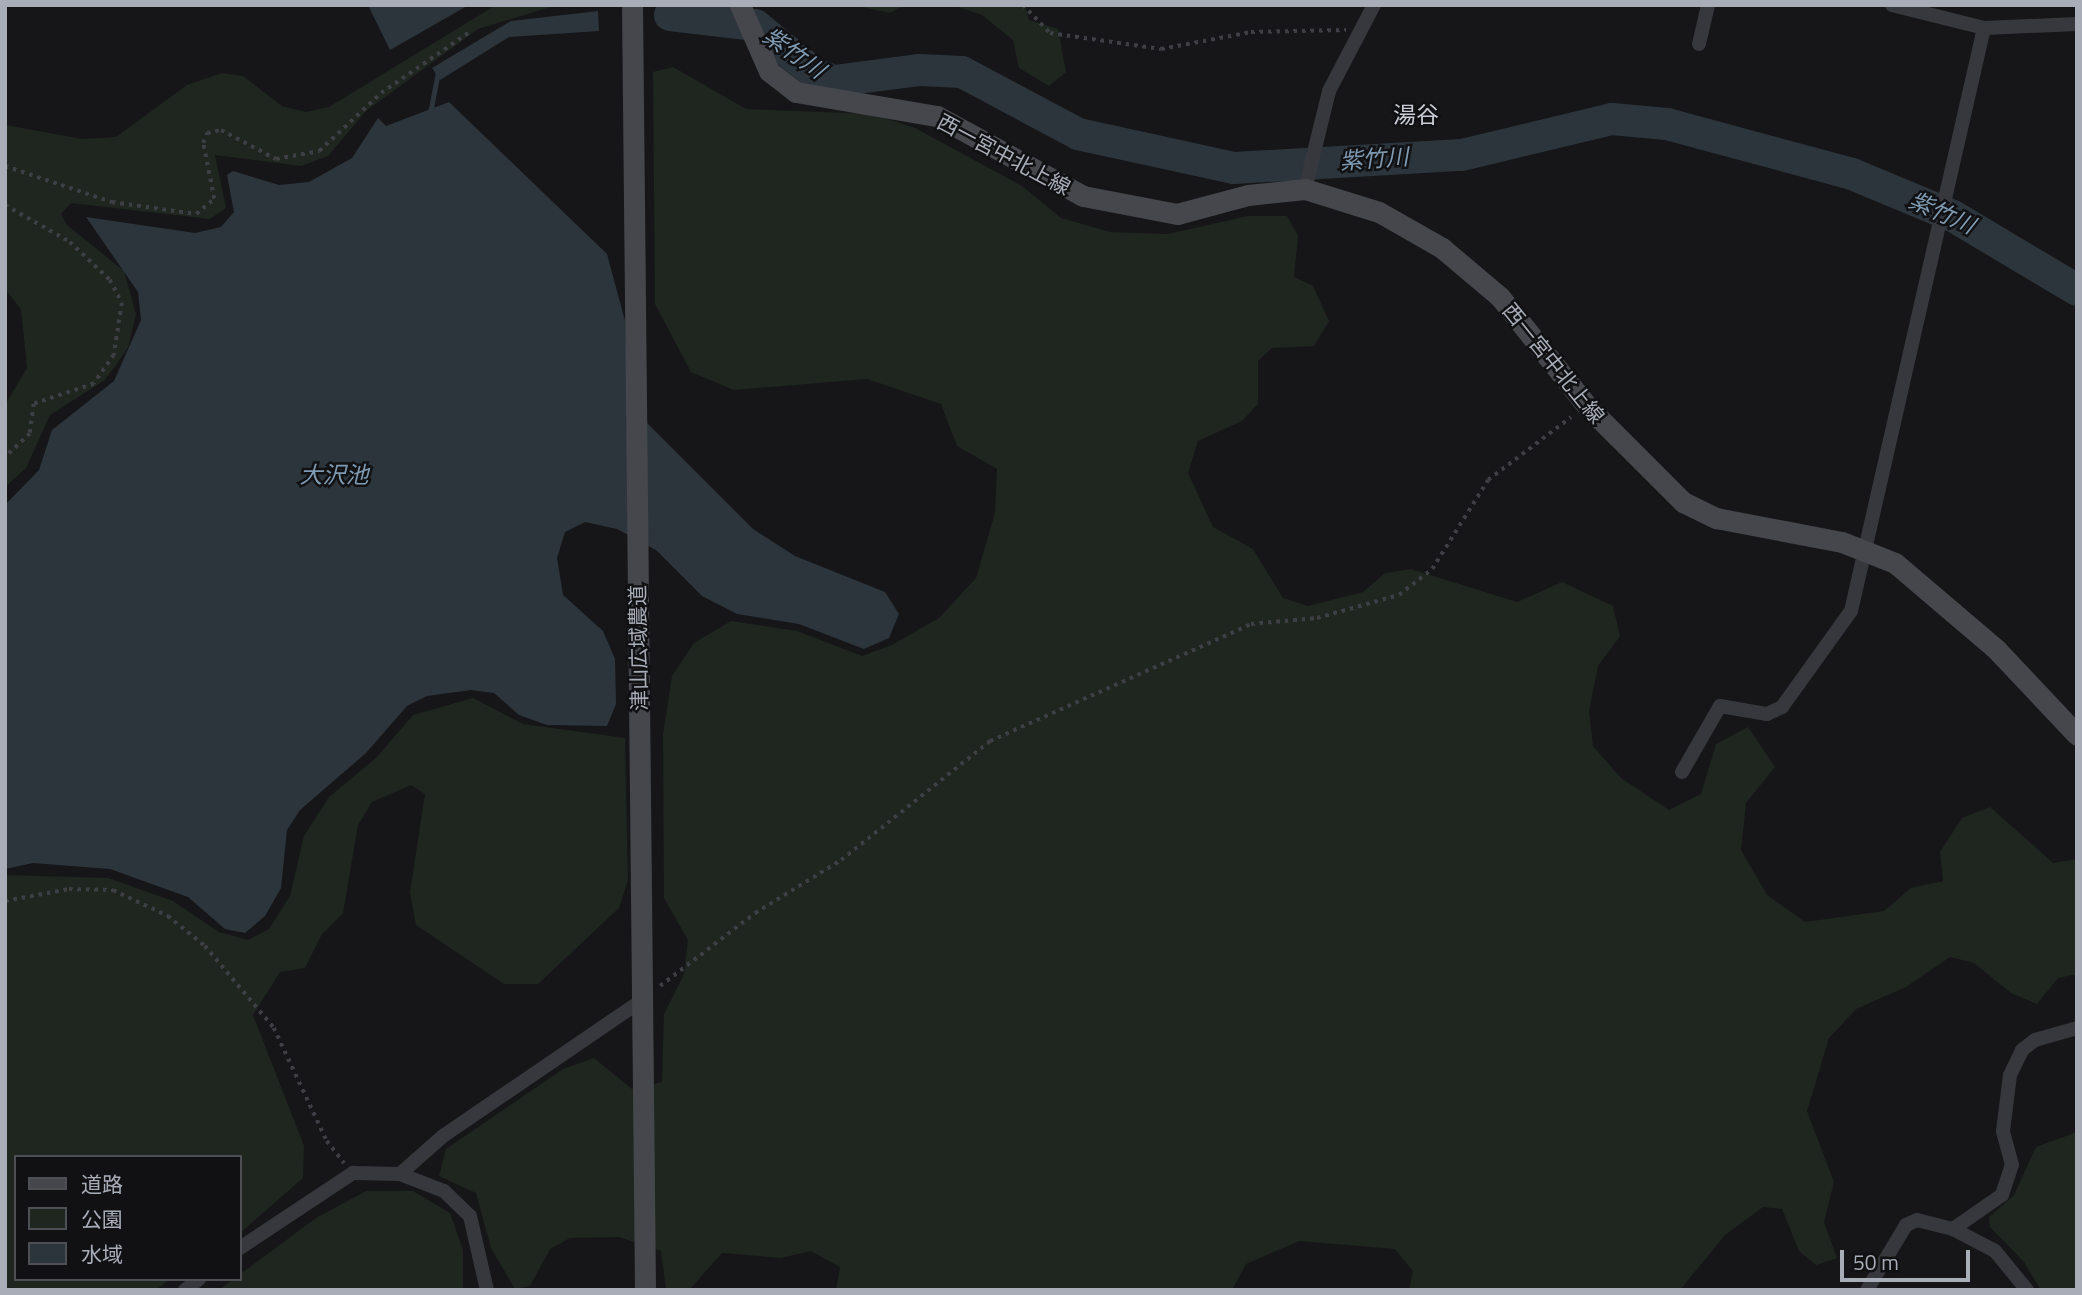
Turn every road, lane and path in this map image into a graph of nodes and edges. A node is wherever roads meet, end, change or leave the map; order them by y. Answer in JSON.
{"nodes":[{"id":1,"x":632,"y":5,"type":"edge"},
{"id":2,"x":1023,"y":5,"type":"edge"},
{"id":3,"x":1374,"y":5,"type":"edge"},
{"id":4,"x":1708,"y":5,"type":"edge"},
{"id":5,"x":1892,"y":5,"type":"edge"},
{"id":6,"x":745,"y":19,"type":"edge"},
{"id":7,"x":2077,"y":24,"type":"edge"},
{"id":8,"x":1984,"y":28,"type":"junction"},
{"id":9,"x":471,"y":30,"type":"dead end"},
{"id":10,"x":1358,"y":33,"type":"junction"},
{"id":11,"x":1699,"y":44,"type":"dead end"},
{"id":12,"x":5,"y":166,"type":"edge"},
{"id":13,"x":1306,"y":180,"type":"junction"},
{"id":14,"x":5,"y":205,"type":"edge"},
{"id":15,"x":1587,"y":406,"type":"junction"},
{"id":16,"x":5,"y":457,"type":"edge"},
{"id":17,"x":1867,"y":550,"type":"junction"},
{"id":18,"x":2077,"y":735,"type":"edge"},
{"id":19,"x":1682,"y":772,"type":"dead end"},
{"id":20,"x":5,"y":901,"type":"edge"},
{"id":21,"x":642,"y":1000,"type":"junction"},
{"id":22,"x":2077,"y":1028,"type":"edge"},
{"id":23,"x":353,"y":1173,"type":"junction"},
{"id":24,"x":400,"y":1174,"type":"junction"},
{"id":25,"x":1953,"y":1228,"type":"junction"},
{"id":26,"x":242,"y":1247,"type":"edge"},
{"id":27,"x":487,"y":1290,"type":"edge"},
{"id":28,"x":645,"y":1290,"type":"edge"},
{"id":29,"x":1867,"y":1290,"type":"edge"},
{"id":30,"x":2027,"y":1290,"type":"edge"}],
"edges":[{"from":1,"to":21,"type":"main road","name":"津山広域農道"},
{"from":2,"to":10,"type":"path"},
{"from":3,"to":10,"type":"street"},
{"from":4,"to":11,"type":"street"},
{"from":5,"to":8,"type":"street"},
{"from":6,"to":13,"type":"main road","name":"西一宮中北上線"},
{"from":7,"to":8,"type":"street"},
{"from":8,"to":17,"type":"street"},
{"from":9,"to":12,"type":"path"},
{"from":10,"to":13,"type":"street"},
{"from":13,"to":15,"type":"main road","name":"西一宮中北上線"},
{"from":14,"to":16,"type":"path"},
{"from":15,"to":17,"type":"main road","name":"西一宮中北上線"},
{"from":15,"to":21,"type":"path"},
{"from":17,"to":18,"type":"main road","name":"西一宮中北上線"},
{"from":17,"to":19,"type":"street"},
{"from":20,"to":23,"type":"path"},
{"from":21,"to":24,"type":"street"},
{"from":21,"to":28,"type":"main road","name":"津山広域農道"},
{"from":22,"to":25,"type":"street"},
{"from":23,"to":24,"type":"street"},
{"from":23,"to":26,"type":"street"},
{"from":24,"to":27,"type":"street"},
{"from":25,"to":29,"type":"street"},
{"from":25,"to":30,"type":"street"}]}
